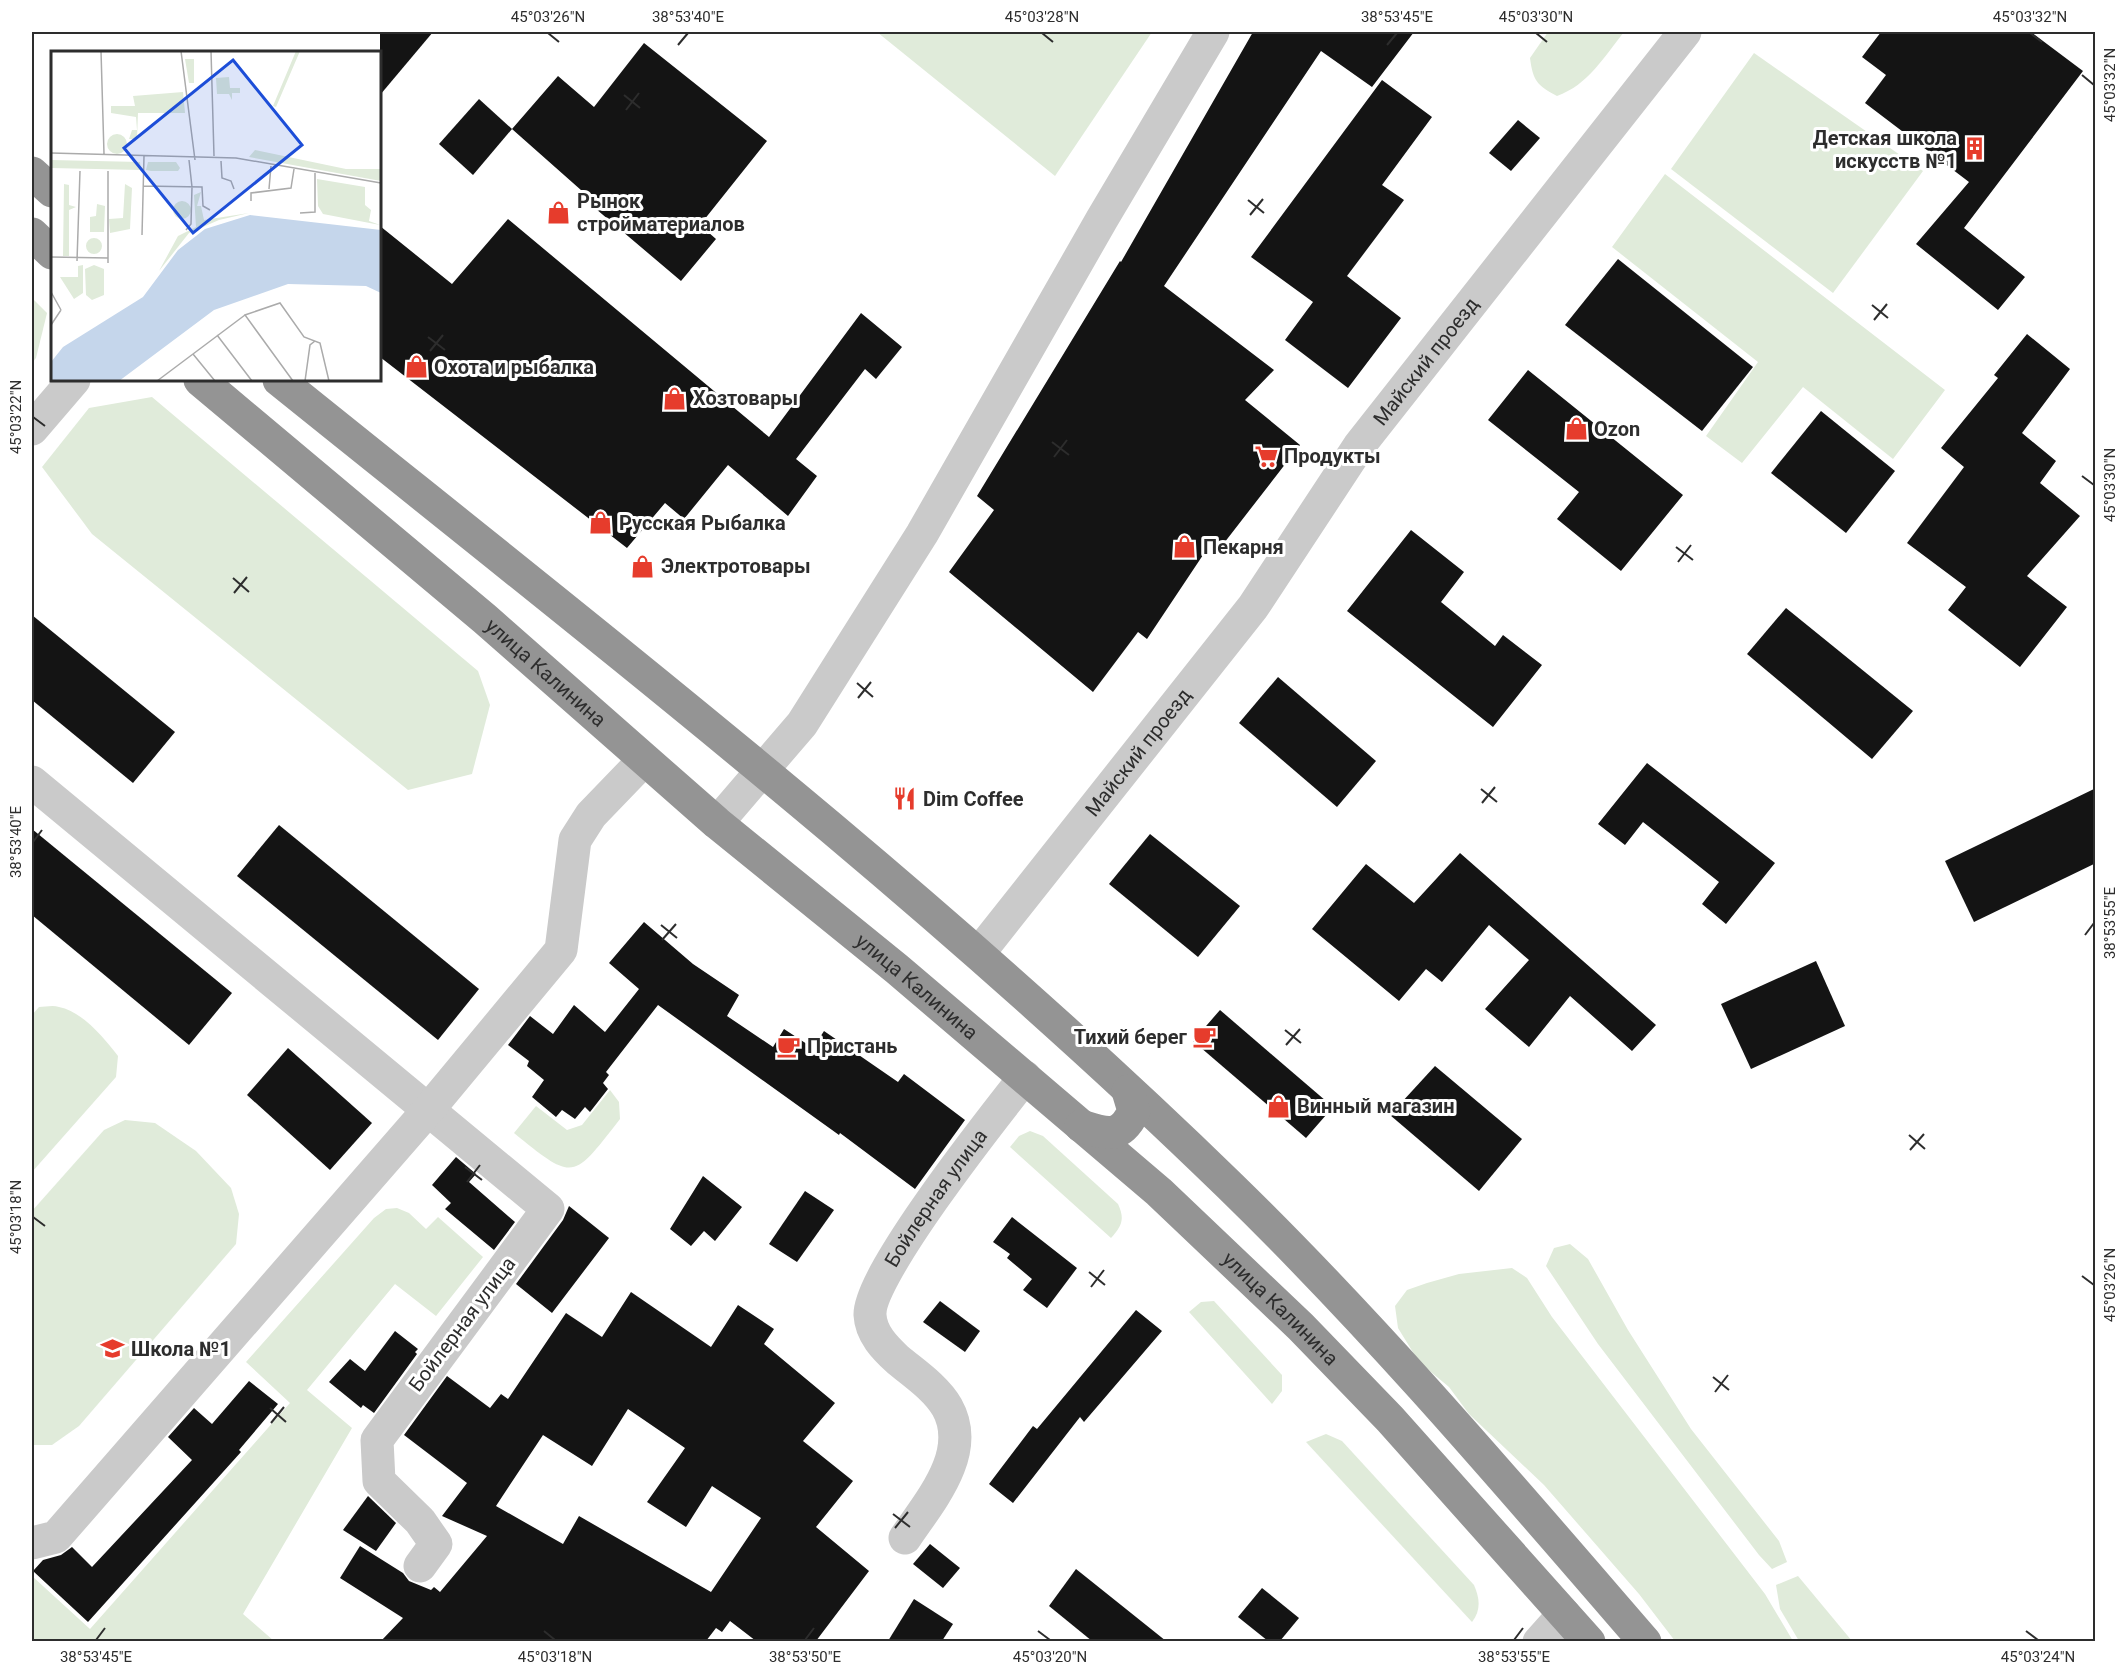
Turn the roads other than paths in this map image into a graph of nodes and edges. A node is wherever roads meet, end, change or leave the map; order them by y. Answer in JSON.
{"nodes":[{"id":1,"x":1214,"y":32,"type":"edge"},
{"id":2,"x":1685,"y":32,"type":"edge"},
{"id":3,"x":32,"y":173,"type":"edge"},
{"id":4,"x":51,"y":190,"type":"edge"},
{"id":5,"x":32,"y":234,"type":"edge"},
{"id":6,"x":51,"y":252,"type":"edge"},
{"id":7,"x":73,"y":381,"type":"edge"},
{"id":8,"x":201,"y":381,"type":"edge"},
{"id":9,"x":280,"y":381,"type":"edge"},
{"id":10,"x":32,"y":429,"type":"edge"},
{"id":11,"x":644,"y":760,"type":"junction"},
{"id":12,"x":762,"y":770,"type":"junction"},
{"id":13,"x":32,"y":783,"type":"edge"},
{"id":14,"x":717,"y":823,"type":"junction"},
{"id":15,"x":979,"y":953,"type":"junction"},
{"id":16,"x":1025,"y":1077,"type":"junction"},
{"id":17,"x":1128,"y":1091,"type":"junction"},
{"id":18,"x":429,"y":1108,"type":"junction"},
{"id":19,"x":1081,"y":1126,"type":"junction"},
{"id":20,"x":905,"y":1538,"type":"dead end"},
{"id":21,"x":32,"y":1543,"type":"edge"},
{"id":22,"x":420,"y":1566,"type":"dead end"},
{"id":23,"x":1564,"y":1614,"type":"junction"},
{"id":24,"x":1539,"y":1641,"type":"edge"},
{"id":25,"x":1589,"y":1641,"type":"edge"},
{"id":26,"x":1645,"y":1641,"type":"edge"}],
"edges":[{"from":1,"to":12,"type":"street"},
{"from":2,"to":15,"type":"street","name":"Майский проезд"},
{"from":3,"to":4,"type":"highway"},
{"from":5,"to":6,"type":"highway"},
{"from":7,"to":10,"type":"street"},
{"from":8,"to":11,"type":"highway","name":"улица Калинина"},
{"from":9,"to":12,"type":"highway"},
{"from":11,"to":14,"type":"highway","name":"улица Калинина"},
{"from":11,"to":18,"type":"street"},
{"from":12,"to":14,"type":"street"},
{"from":12,"to":15,"type":"highway"},
{"from":13,"to":18,"type":"street"},
{"from":14,"to":16,"type":"highway","name":"улица Калинина"},
{"from":15,"to":17,"type":"highway"},
{"from":16,"to":19,"type":"highway","name":"улица Калинина"},
{"from":16,"to":20,"type":"street","name":"Бойлерная улица"},
{"from":17,"to":19,"type":"highway"},
{"from":17,"to":26,"type":"highway"},
{"from":18,"to":21,"type":"street"},
{"from":18,"to":22,"type":"street","name":"Бойлерная улица"},
{"from":19,"to":23,"type":"highway","name":"улица Калинина"},
{"from":23,"to":24,"type":"street"},
{"from":23,"to":25,"type":"highway","name":"улица Калинина"}]}
